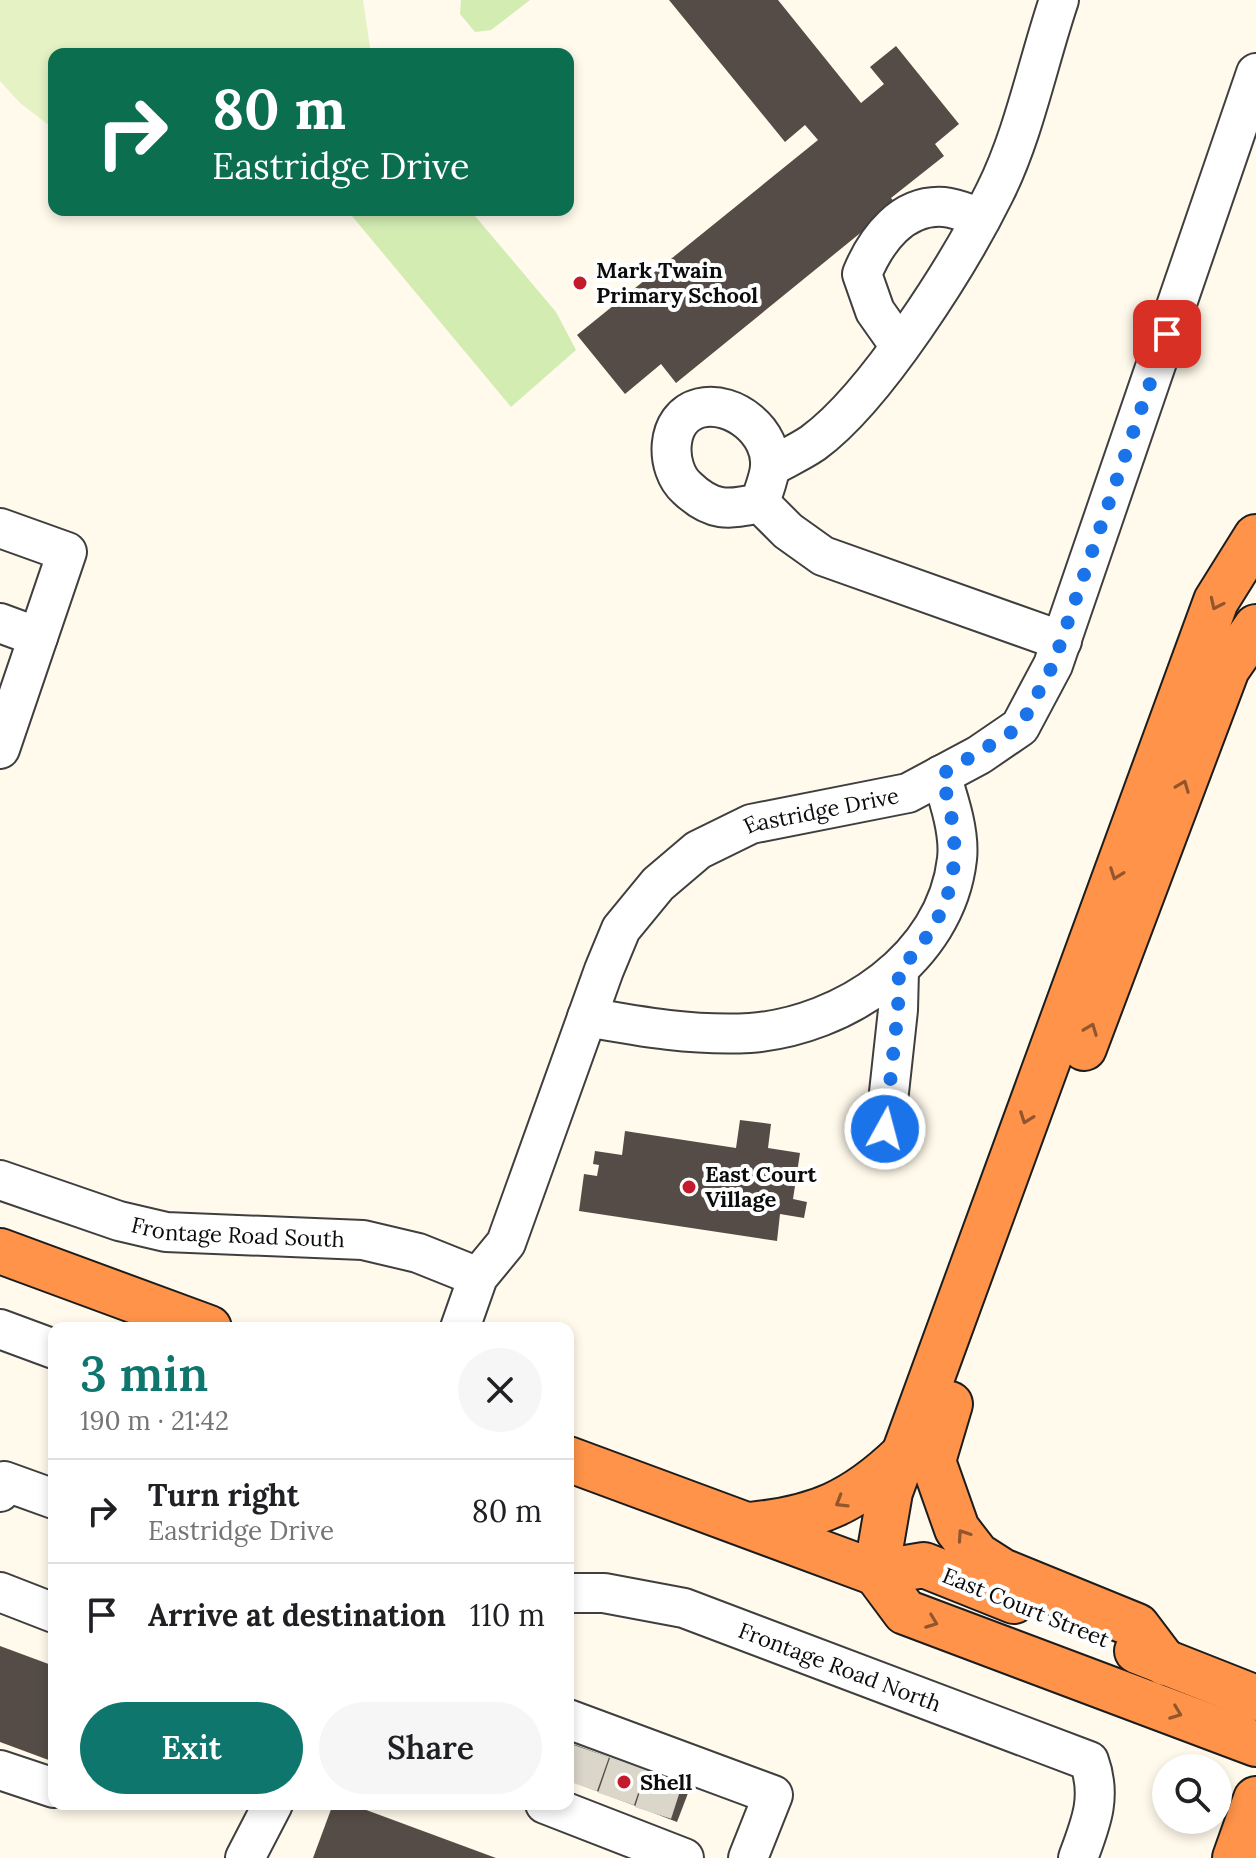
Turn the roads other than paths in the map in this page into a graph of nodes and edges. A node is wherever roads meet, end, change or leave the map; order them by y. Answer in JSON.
{"nodes":[{"id":1,"x":1059,"y":0,"type":"edge"},
{"id":2,"x":1256,"y":73,"type":"edge"},
{"id":3,"x":981,"y":218,"type":"junction"},
{"id":4,"x":899,"y":345,"type":"junction"},
{"id":5,"x":770,"y":467,"type":"junction"},
{"id":6,"x":760,"y":503,"type":"junction"},
{"id":7,"x":0,"y":528,"type":"edge"},
{"id":8,"x":1256,"y":537,"type":"edge"},
{"id":9,"x":0,"y":623,"type":"edge"},
{"id":10,"x":1256,"y":627,"type":"edge"},
{"id":11,"x":38,"y":637,"type":"junction"},
{"id":12,"x":1062,"y":641,"type":"junction"},
{"id":13,"x":0,"y":749,"type":"edge"},
{"id":14,"x":941,"y":775,"type":"junction"},
{"id":15,"x":899,"y":970,"type":"junction"},
{"id":16,"x":587,"y":1017,"type":"junction"},
{"id":17,"x":885,"y":1129,"type":"dead end"},
{"id":18,"x":0,"y":1180,"type":"edge"},
{"id":19,"x":0,"y":1251,"type":"edge"},
{"id":20,"x":478,"y":1277,"type":"junction"},
{"id":21,"x":193,"y":1322,"type":"edge"},
{"id":22,"x":462,"y":1322,"type":"edge"},
{"id":23,"x":0,"y":1329,"type":"edge"},
{"id":24,"x":48,"y":1347,"type":"edge"},
{"id":25,"x":918,"y":1458,"type":"junction"},
{"id":26,"x":574,"y":1461,"type":"edge"},
{"id":27,"x":0,"y":1492,"type":"edge"},
{"id":28,"x":48,"y":1497,"type":"edge"},
{"id":29,"x":747,"y":1525,"type":"junction"},
{"id":30,"x":876,"y":1573,"type":"junction"},
{"id":31,"x":0,"y":1592,"type":"edge"},
{"id":32,"x":574,"y":1593,"type":"edge"},
{"id":33,"x":48,"y":1611,"type":"edge"},
{"id":34,"x":1165,"y":1663,"type":"junction"},
{"id":35,"x":1256,"y":1698,"type":"edge"},
{"id":36,"x":1256,"y":1744,"type":"edge"},
{"id":37,"x":575,"y":1767,"type":"edge"},
{"id":38,"x":0,"y":1770,"type":"edge"},
{"id":39,"x":621,"y":1784,"type":"junction"},
{"id":40,"x":48,"y":1786,"type":"edge"},
{"id":41,"x":1256,"y":1799,"type":"edge"},
{"id":42,"x":270,"y":1810,"type":"edge"},
{"id":43,"x":664,"y":1823,"type":"edge"},
{"id":44,"x":1238,"y":1850,"type":"edge"},
{"id":45,"x":245,"y":1858,"type":"edge"},
{"id":46,"x":748,"y":1858,"type":"edge"},
{"id":47,"x":1078,"y":1858,"type":"edge"}],
"edges":[{"from":1,"to":3,"type":"street"},
{"from":2,"to":12,"type":"street","name":"Eastridge Drive"},
{"from":3,"to":4,"type":"street"},
{"from":3,"to":4,"type":"street"},
{"from":4,"to":5,"type":"street"},
{"from":5,"to":6,"type":"street"},
{"from":5,"to":6,"type":"street"},
{"from":6,"to":12,"type":"street"},
{"from":7,"to":11,"type":"street"},
{"from":8,"to":25,"type":"highway","one_way":true},
{"from":9,"to":11,"type":"street"},
{"from":25,"to":10,"type":"highway","one_way":true},
{"from":11,"to":13,"type":"street"},
{"from":12,"to":14,"type":"street","name":"Eastridge Drive"},
{"from":14,"to":15,"type":"street"},
{"from":14,"to":16,"type":"street","name":"Eastridge Drive"},
{"from":15,"to":16,"type":"street"},
{"from":15,"to":17,"type":"street"},
{"from":16,"to":20,"type":"street","name":"Eastridge Drive"},
{"from":18,"to":20,"type":"street","name":"Frontage Road South"},
{"from":19,"to":21,"type":"highway"},
{"from":20,"to":22,"type":"street","name":"Eastridge Drive"},
{"from":23,"to":24,"type":"street"},
{"from":25,"to":29,"type":"highway","one_way":true},
{"from":25,"to":30,"type":"highway"},
{"from":34,"to":25,"type":"highway","one_way":true},
{"from":26,"to":29,"type":"highway","name":"East Court Street"},
{"from":27,"to":28,"type":"street"},
{"from":29,"to":30,"type":"highway","name":"East Court Street"},
{"from":30,"to":34,"type":"highway","name":"East Court Street"},
{"from":30,"to":36,"type":"highway","one_way":true},
{"from":31,"to":33,"type":"street"},
{"from":32,"to":47,"type":"street","name":"Frontage Road North"},
{"from":34,"to":35,"type":"highway","name":"East Court Street"},
{"from":37,"to":39,"type":"street"},
{"from":37,"to":39,"type":"street"},
{"from":38,"to":40,"type":"street"},
{"from":39,"to":43,"type":"street"},
{"from":39,"to":43,"type":"street"},
{"from":41,"to":44,"type":"highway"},
{"from":42,"to":45,"type":"street"},
{"from":43,"to":46,"type":"street"}]}
